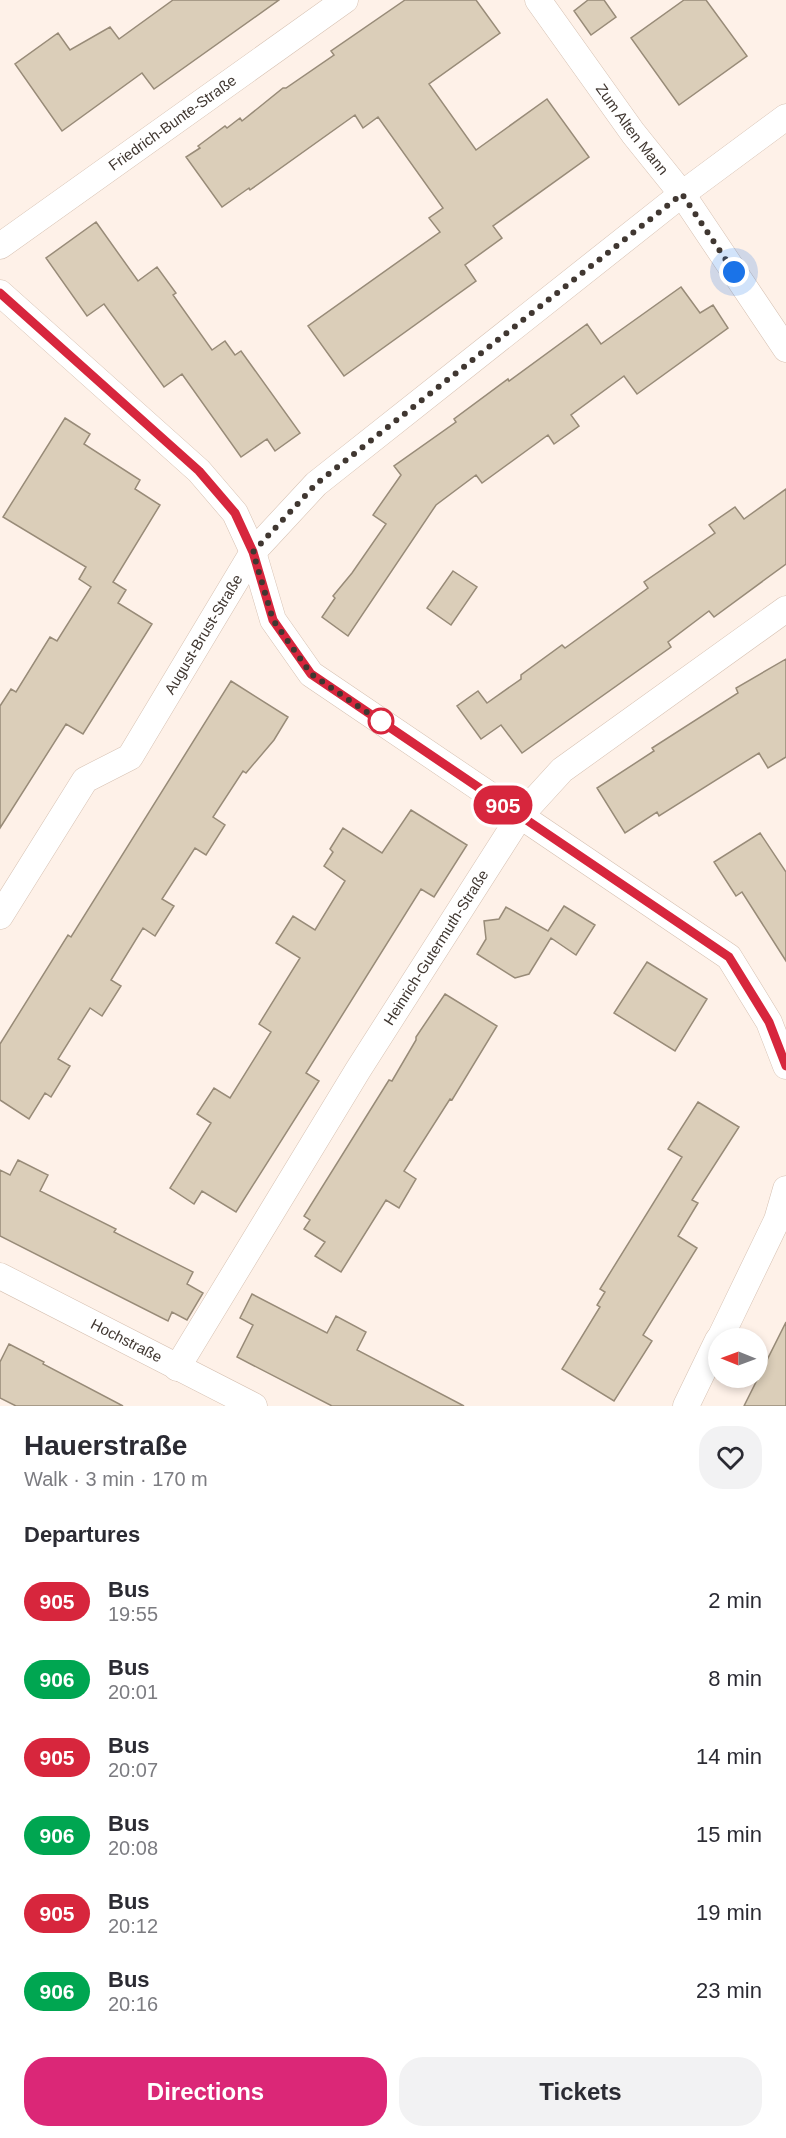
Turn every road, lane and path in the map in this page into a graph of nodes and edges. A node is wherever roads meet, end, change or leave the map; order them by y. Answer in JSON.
{"nodes":[{"id":1,"x":345,"y":0,"type":"edge"},
{"id":2,"x":538,"y":0,"type":"edge"},
{"id":3,"x":786,"y":117,"type":"edge"},
{"id":4,"x":682,"y":194,"type":"junction"},
{"id":5,"x":0,"y":246,"type":"edge"},
{"id":6,"x":0,"y":293,"type":"edge"},
{"id":7,"x":786,"y":349,"type":"edge"},
{"id":8,"x":253,"y":552,"type":"junction"},
{"id":9,"x":786,"y":609,"type":"edge"},
{"id":10,"x":520,"y":816,"type":"junction"},
{"id":11,"x":0,"y":916,"type":"edge"},
{"id":12,"x":777,"y":1017,"type":"edge"},
{"id":13,"x":786,"y":1066,"type":"edge"},
{"id":14,"x":786,"y":1189,"type":"edge"},
{"id":15,"x":0,"y":1276,"type":"edge"},
{"id":16,"x":724,"y":1328,"type":"edge"},
{"id":17,"x":708,"y":1362,"type":"edge"},
{"id":18,"x":177,"y":1368,"type":"junction"},
{"id":19,"x":254,"y":1406,"type":"edge"},
{"id":20,"x":687,"y":1406,"type":"edge"}],
"edges":[{"from":1,"to":5,"type":"street","name":"Friedrich-Bunte-Straße"},
{"from":2,"to":4,"type":"street","name":"Zum Alten Mann"},
{"from":3,"to":4,"type":"street","name":"August-Brust-Straße"},
{"from":4,"to":7,"type":"street","name":"Zum Alten Mann"},
{"from":4,"to":8,"type":"street","name":"August-Brust-Straße"},
{"from":6,"to":8,"type":"street"},
{"from":8,"to":10,"type":"street"},
{"from":8,"to":11,"type":"street","name":"August-Brust-Straße"},
{"from":9,"to":10,"type":"street","name":"Heinrich-Gutermuth-Straße"},
{"from":10,"to":12,"type":"street"},
{"from":10,"to":18,"type":"street","name":"Heinrich-Gutermuth-Straße"},
{"from":12,"to":13,"type":"street"},
{"from":14,"to":16,"type":"street"},
{"from":15,"to":18,"type":"street","name":"Hochstraße"},
{"from":17,"to":20,"type":"street"},
{"from":18,"to":19,"type":"street","name":"Hochstraße"}]}
